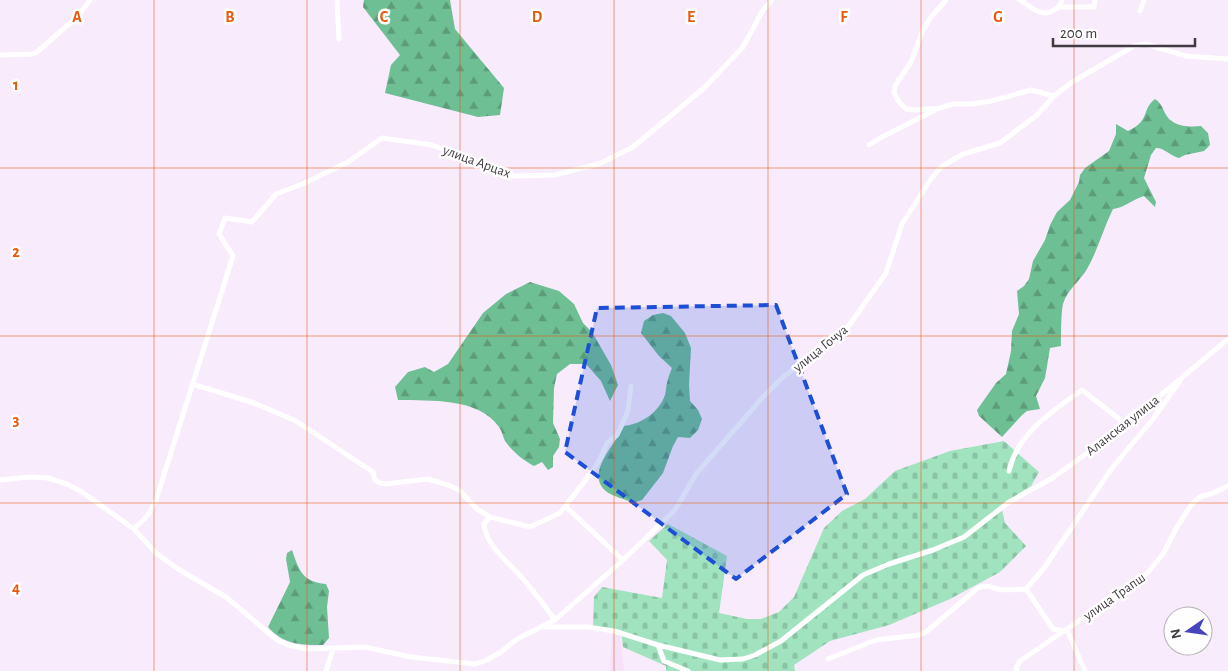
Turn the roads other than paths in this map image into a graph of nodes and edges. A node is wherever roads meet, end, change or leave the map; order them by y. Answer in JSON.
{"nodes":[{"id":1,"x":90,"y":0,"type":"edge"},
{"id":2,"x":337,"y":0,"type":"edge"},
{"id":3,"x":772,"y":0,"type":"edge"},
{"id":4,"x":946,"y":0,"type":"edge"},
{"id":5,"x":1020,"y":0,"type":"edge"},
{"id":6,"x":1062,"y":0,"type":"edge"},
{"id":7,"x":1095,"y":0,"type":"edge"},
{"id":8,"x":1144,"y":0,"type":"edge"},
{"id":9,"x":1058,"y":7,"type":"junction"},
{"id":10,"x":1140,"y":11,"type":"dead end"},
{"id":11,"x":339,"y":39,"type":"dead end"},
{"id":12,"x":0,"y":56,"type":"edge"},
{"id":13,"x":1228,"y":58,"type":"edge"},
{"id":14,"x":1054,"y":96,"type":"junction"},
{"id":15,"x":940,"y":108,"type":"junction"},
{"id":16,"x":869,"y":145,"type":"dead end"},
{"id":17,"x":1228,"y":339,"type":"edge"},
{"id":18,"x":1184,"y":376,"type":"junction"},
{"id":19,"x":192,"y":384,"type":"junction"},
{"id":20,"x":631,"y":386,"type":"dead end"},
{"id":21,"x":1123,"y":422,"type":"junction"},
{"id":22,"x":1009,"y":471,"type":"dead end"},
{"id":23,"x":0,"y":480,"type":"edge"},
{"id":24,"x":1228,"y":486,"type":"edge"},
{"id":25,"x":566,"y":507,"type":"junction"},
{"id":26,"x":490,"y":517,"type":"junction"},
{"id":27,"x":134,"y":529,"type":"junction"},
{"id":28,"x":624,"y":560,"type":"junction"},
{"id":29,"x":1026,"y":589,"type":"junction"},
{"id":30,"x":556,"y":620,"type":"junction"},
{"id":31,"x":540,"y":627,"type":"junction"},
{"id":32,"x":1066,"y":630,"type":"junction"},
{"id":33,"x":658,"y":645,"type":"junction"},
{"id":34,"x":333,"y":649,"type":"junction"},
{"id":35,"x":828,"y":659,"type":"dead end"},
{"id":36,"x":466,"y":663,"type":"junction"},
{"id":37,"x":326,"y":671,"type":"edge"},
{"id":38,"x":464,"y":671,"type":"edge"},
{"id":39,"x":688,"y":671,"type":"edge"},
{"id":40,"x":1017,"y":671,"type":"edge"},
{"id":41,"x":1085,"y":671,"type":"edge"}],
"edges":[{"from":1,"to":12,"type":"street"},
{"from":2,"to":11,"type":"street"},
{"from":3,"to":19,"type":"street","name":"улица Арцах"},
{"from":4,"to":15,"type":"street"},
{"from":5,"to":9,"type":"street"},
{"from":6,"to":9,"type":"street"},
{"from":7,"to":9,"type":"street"},
{"from":8,"to":10,"type":"street"},
{"from":13,"to":14,"type":"street","name":"улица Гочуа"},
{"from":14,"to":15,"type":"street"},
{"from":14,"to":28,"type":"street","name":"улица Гочуа"},
{"from":15,"to":16,"type":"street"},
{"from":17,"to":18,"type":"street","name":"Аланская улица"},
{"from":18,"to":21,"type":"street","name":"Аланская улица"},
{"from":18,"to":29,"type":"street"},
{"from":19,"to":26,"type":"street"},
{"from":19,"to":27,"type":"street"},
{"from":20,"to":25,"type":"street"},
{"from":21,"to":22,"type":"street"},
{"from":21,"to":33,"type":"street","name":"Аланская улица"},
{"from":23,"to":27,"type":"street","name":"улица Гочуа"},
{"from":24,"to":32,"type":"street","name":"улица Трапш"},
{"from":25,"to":26,"type":"street"},
{"from":25,"to":28,"type":"street"},
{"from":26,"to":30,"type":"street"},
{"from":27,"to":34,"type":"street","name":"улица Гочуа"},
{"from":28,"to":30,"type":"street","name":"улица Гочуа"},
{"from":29,"to":32,"type":"street"},
{"from":29,"to":35,"type":"street"},
{"from":30,"to":31,"type":"street","name":"улица Гочуа"},
{"from":31,"to":33,"type":"street","name":"Аланская улица"},
{"from":31,"to":36,"type":"street","name":"улица Гочуа"},
{"from":32,"to":40,"type":"street","name":"улица Трапш"},
{"from":32,"to":41,"type":"street"},
{"from":33,"to":39,"type":"street"},
{"from":34,"to":36,"type":"street","name":"улица Гочуа"},
{"from":34,"to":37,"type":"street"},
{"from":36,"to":38,"type":"street"}]}
